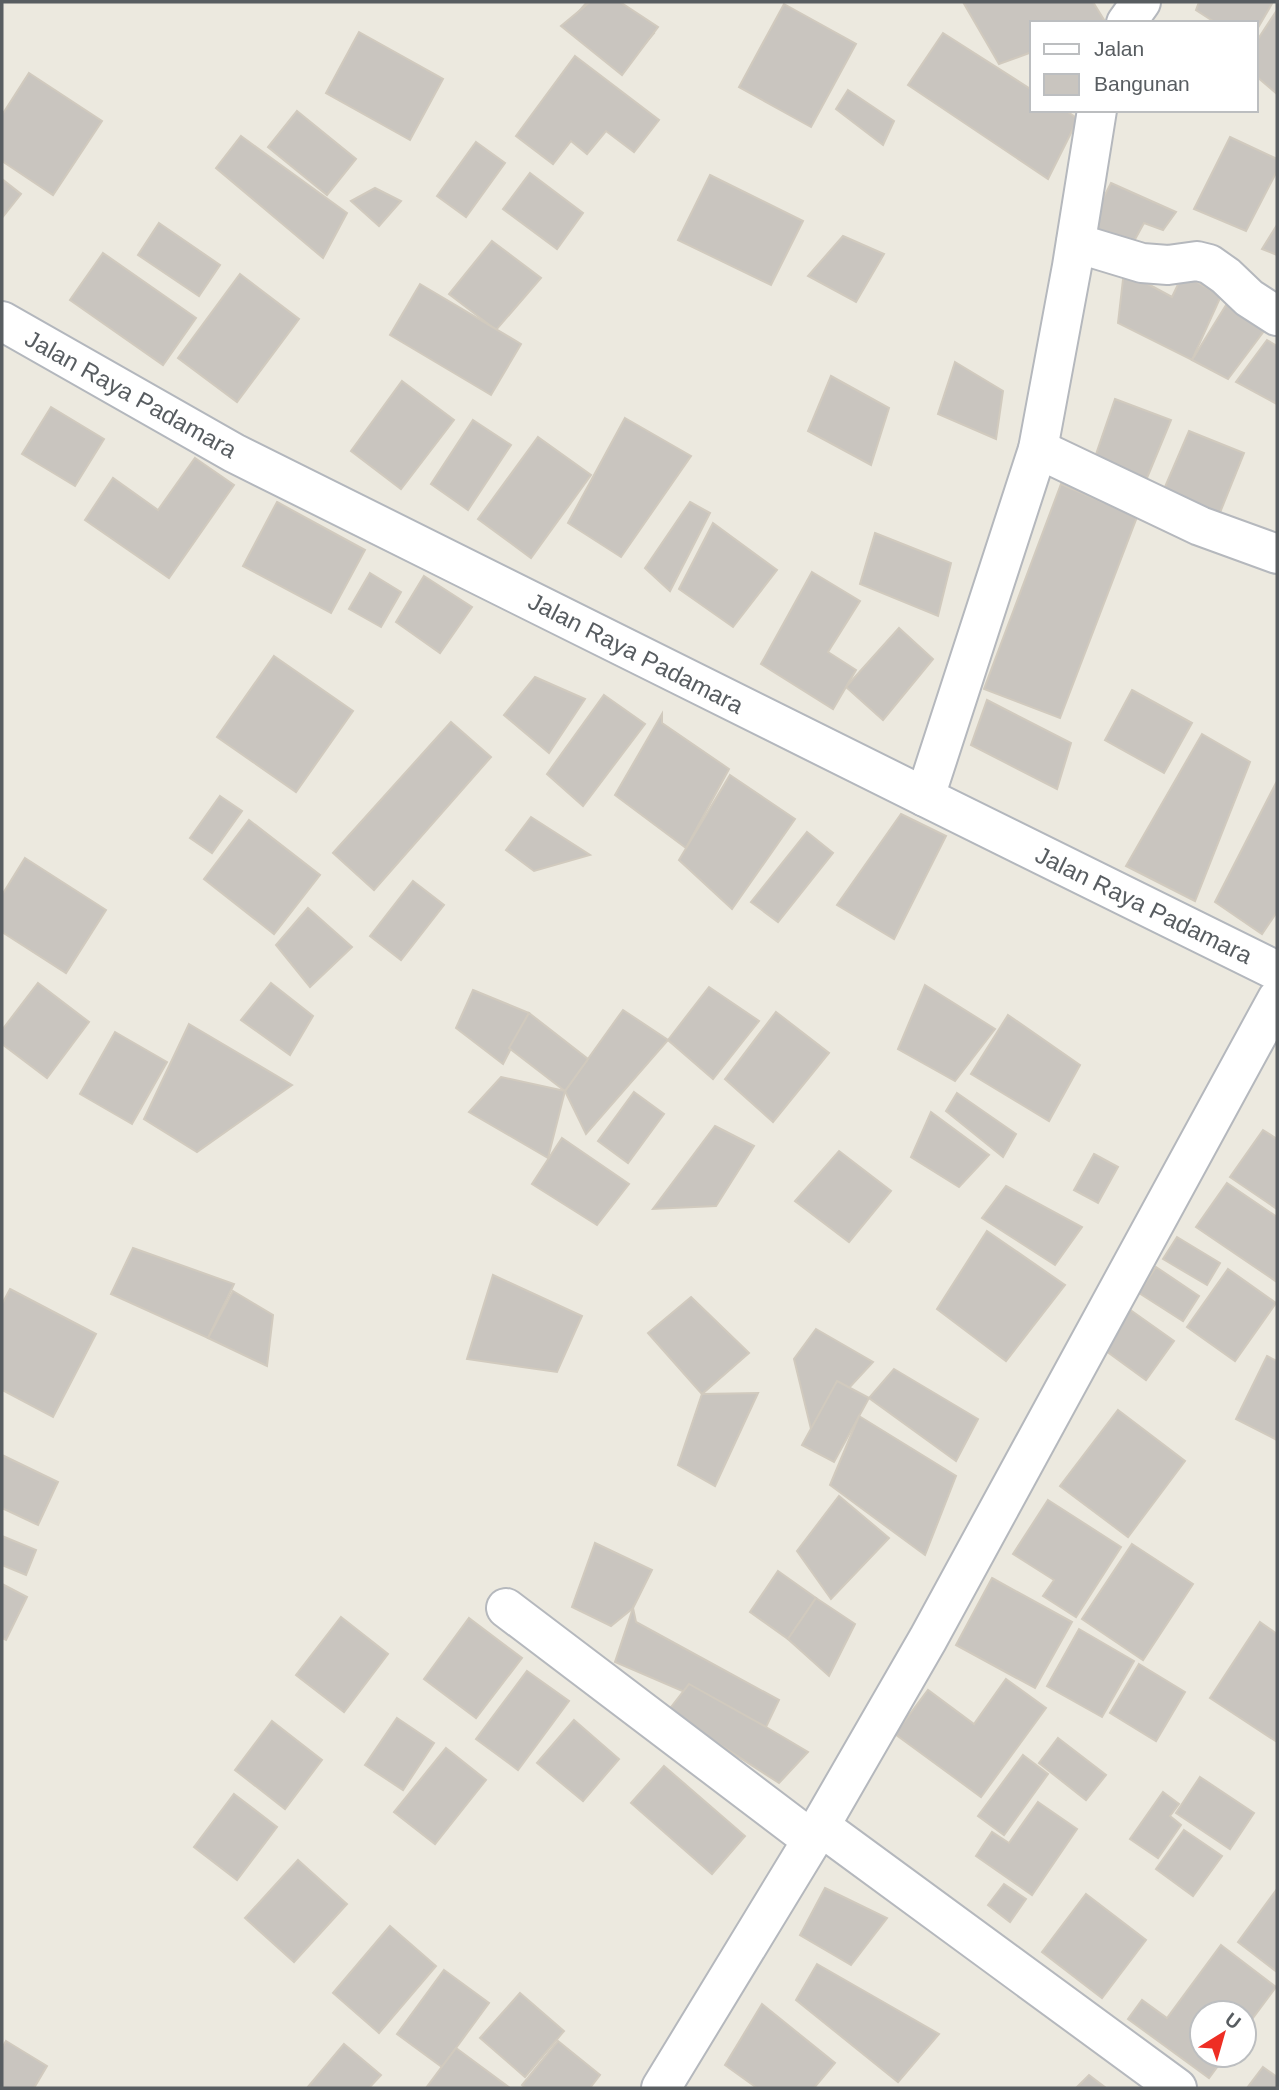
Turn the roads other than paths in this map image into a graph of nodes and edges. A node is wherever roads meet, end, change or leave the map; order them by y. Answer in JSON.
{"nodes":[{"id":1,"x":1141,"y":2,"type":"edge"},
{"id":2,"x":1127,"y":21,"type":"edge"},
{"id":3,"x":1097,"y":112,"type":"edge"},
{"id":4,"x":1076,"y":243,"type":"junction"},
{"id":5,"x":1277,"y":316,"type":"edge"},
{"id":6,"x":2,"y":321,"type":"edge"},
{"id":7,"x":1038,"y":449,"type":"junction"},
{"id":8,"x":1277,"y":554,"type":"edge"},
{"id":9,"x":925,"y":797,"type":"junction"},
{"id":10,"x":1277,"y":971,"type":"edge"},
{"id":11,"x":1277,"y":999,"type":"edge"},
{"id":12,"x":506,"y":1608,"type":"dead end"},
{"id":13,"x":816,"y":1833,"type":"junction"},
{"id":14,"x":661,"y":2088,"type":"edge"},
{"id":15,"x":1177,"y":2088,"type":"edge"}],
"edges":[{"from":1,"to":2,"type":"street"},
{"from":3,"to":4,"type":"street"},
{"from":4,"to":5,"type":"street"},
{"from":4,"to":7,"type":"street"},
{"from":6,"to":9,"type":"street","name":"Jalan Raya Padamara"},
{"from":7,"to":8,"type":"street"},
{"from":7,"to":9,"type":"street"},
{"from":9,"to":10,"type":"street","name":"Jalan Raya Padamara"},
{"from":11,"to":13,"type":"street"},
{"from":12,"to":13,"type":"street"},
{"from":13,"to":14,"type":"street"},
{"from":13,"to":15,"type":"street"}]}
